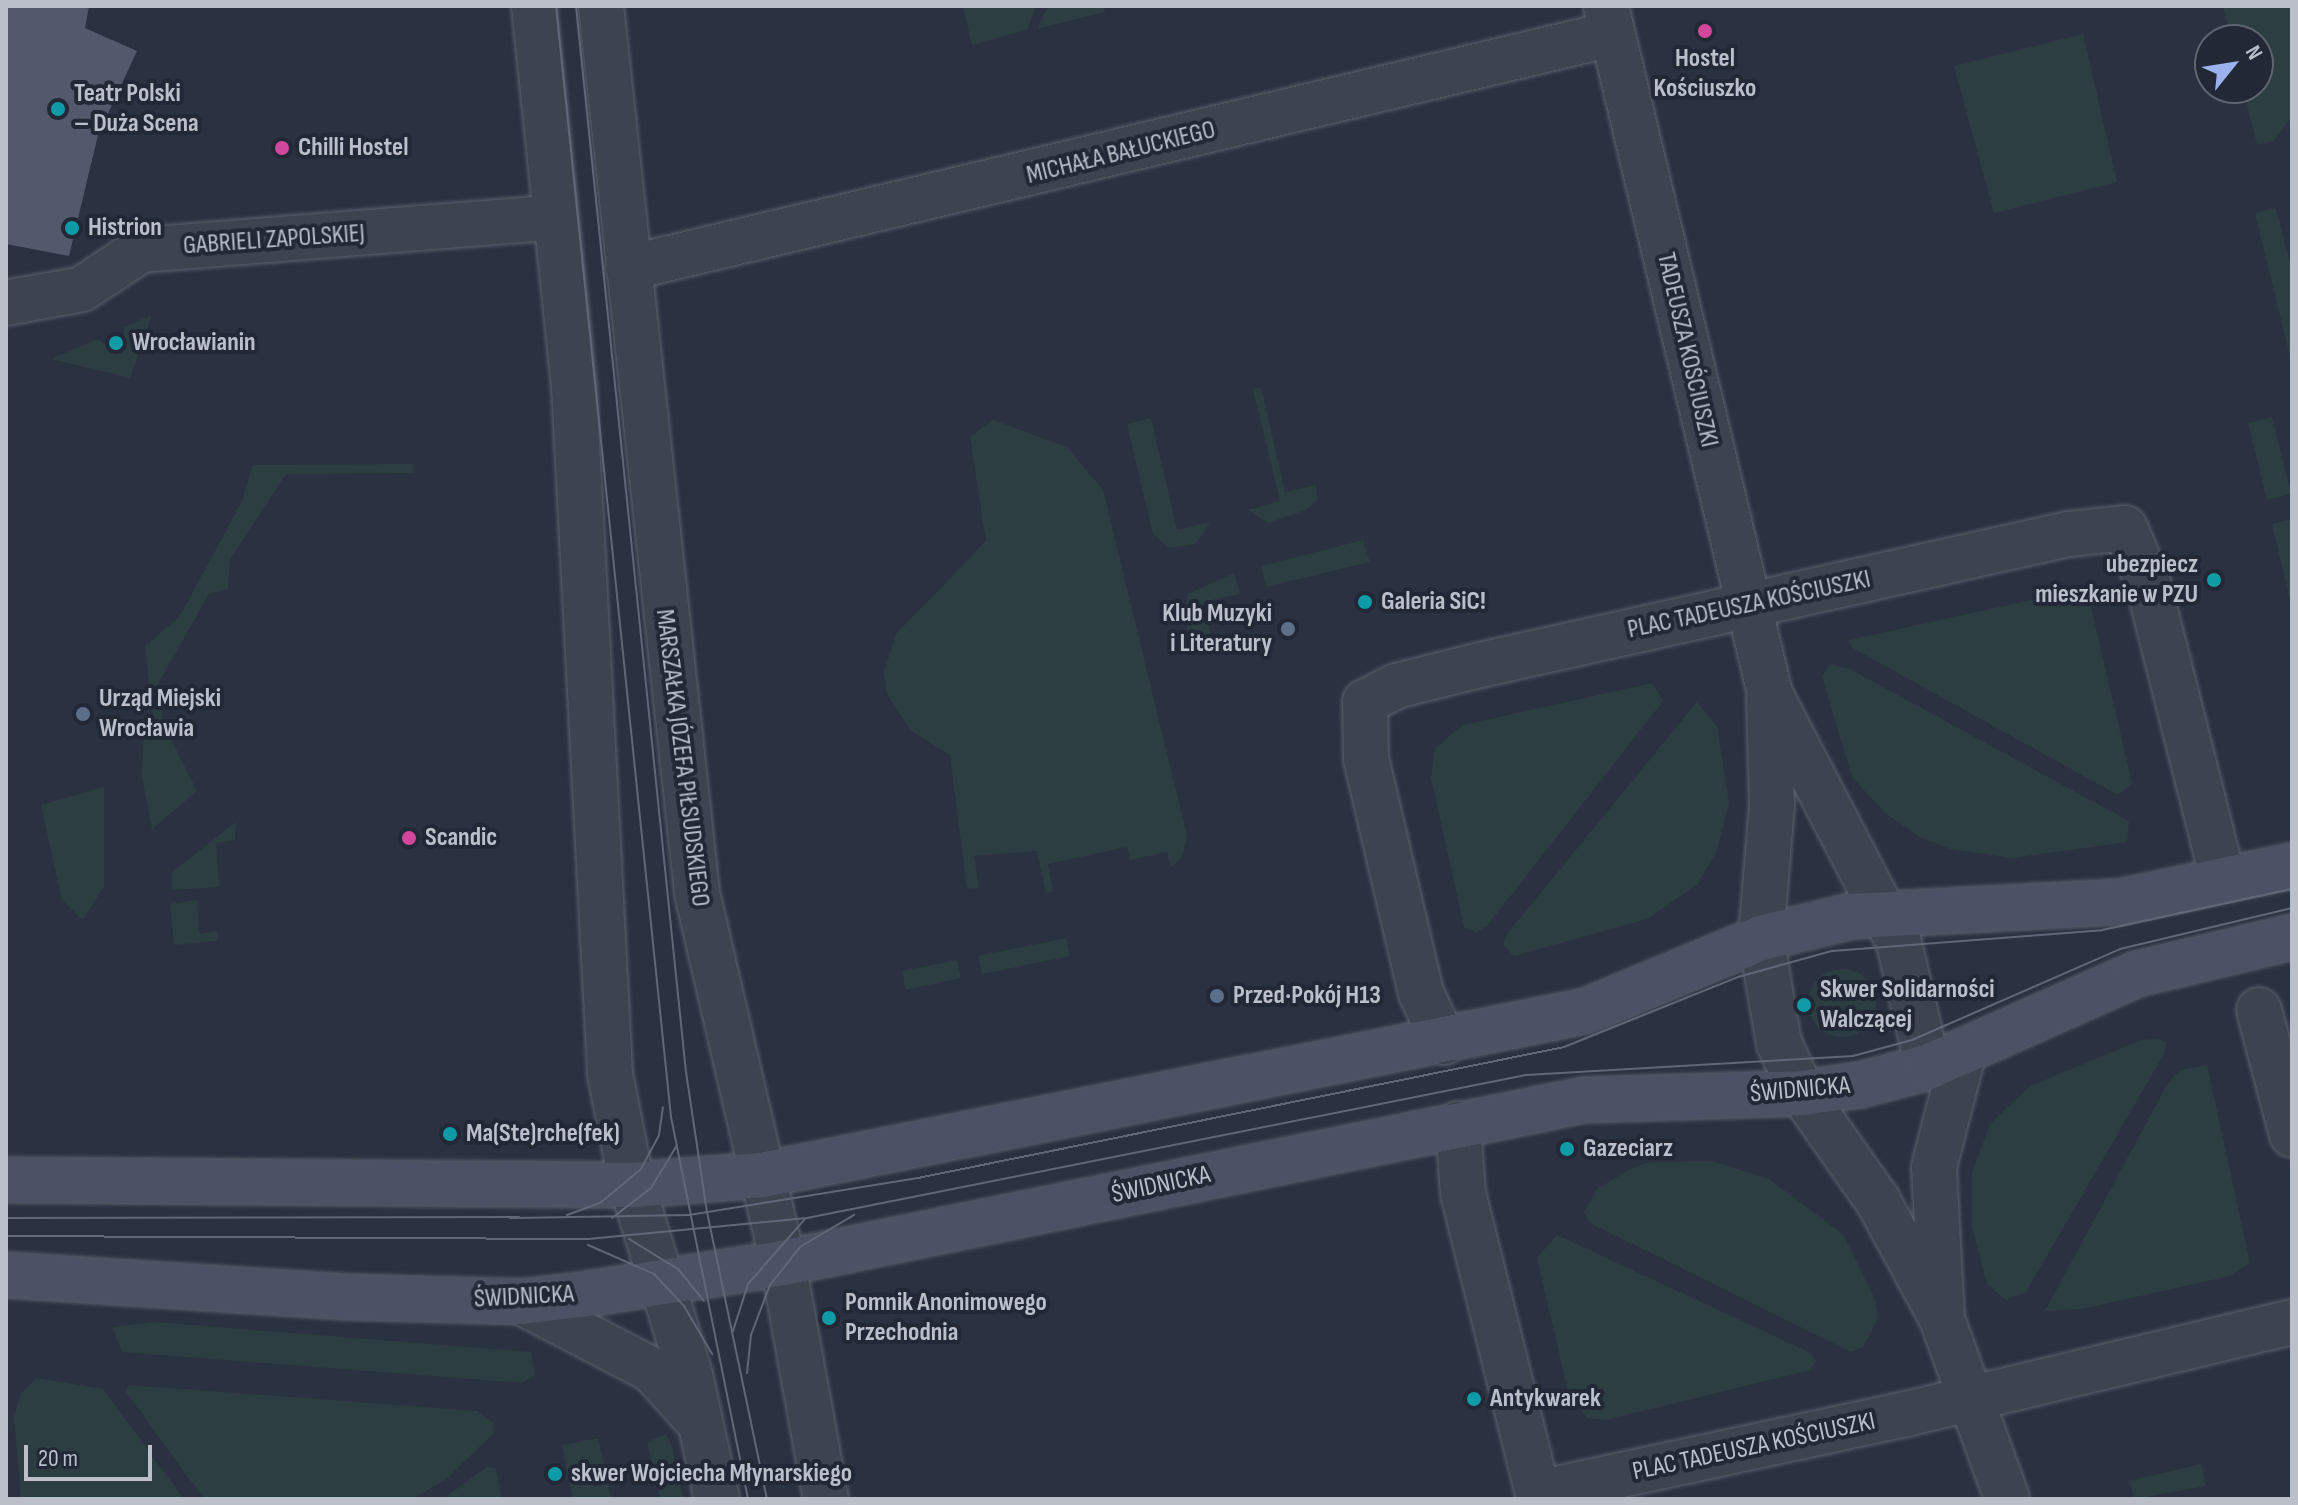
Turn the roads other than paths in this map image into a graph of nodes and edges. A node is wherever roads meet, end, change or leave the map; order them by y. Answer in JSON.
{"nodes":[{"id":1,"x":534,"y":6,"type":"edge"},
{"id":2,"x":601,"y":6,"type":"edge"},
{"id":3,"x":1609,"y":20,"type":"edge"},
{"id":4,"x":556,"y":217,"type":"junction"},
{"id":5,"x":628,"y":268,"type":"junction"},
{"id":6,"x":6,"y":303,"type":"edge"},
{"id":7,"x":1747,"y":605,"type":"junction"},
{"id":8,"x":1770,"y":694,"type":"junction"},
{"id":9,"x":2292,"y":866,"type":"edge"},
{"id":10,"x":2223,"y":880,"type":"junction"},
{"id":11,"x":1886,"y":913,"type":"junction"},
{"id":12,"x":2292,"y":937,"type":"edge"},
{"id":13,"x":1761,"y":938,"type":"junction"},
{"id":14,"x":2259,"y":1010,"type":"dead end"},
{"id":15,"x":1444,"y":1042,"type":"junction"},
{"id":16,"x":1946,"y":1059,"type":"junction"},
{"id":17,"x":1802,"y":1093,"type":"junction"},
{"id":18,"x":1458,"y":1124,"type":"junction"},
{"id":19,"x":2292,"y":1135,"type":"edge"},
{"id":20,"x":762,"y":1175,"type":"junction"},
{"id":21,"x":6,"y":1180,"type":"edge"},
{"id":22,"x":632,"y":1185,"type":"junction"},
{"id":23,"x":783,"y":1263,"type":"junction"},
{"id":24,"x":6,"y":1275,"type":"edge"},
{"id":25,"x":662,"y":1280,"type":"junction"},
{"id":26,"x":521,"y":1302,"type":"junction"},
{"id":27,"x":1942,"y":1319,"type":"junction"},
{"id":28,"x":2292,"y":1322,"type":"edge"},
{"id":29,"x":1970,"y":1398,"type":"junction"},
{"id":30,"x":704,"y":1428,"type":"junction"},
{"id":31,"x":717,"y":1499,"type":"edge"},
{"id":32,"x":826,"y":1499,"type":"edge"},
{"id":33,"x":2007,"y":1499,"type":"edge"}],
"edges":[{"from":1,"to":4,"type":"street"},
{"from":2,"to":5,"type":"street","name":"MARSZAŁKA JÓZEFA PIŁSUDSKIEGO"},
{"from":3,"to":5,"type":"street","name":"MICHAŁA BAŁUCKIEGO"},
{"from":3,"to":7,"type":"street","name":"TADEUSZA KOŚCIUSZKI"},
{"from":4,"to":6,"type":"street","name":"GABRIELI ZAPOLSKIEJ"},
{"from":4,"to":22,"type":"street"},
{"from":5,"to":20,"type":"street","name":"MARSZAŁKA JÓZEFA PIŁSUDSKIEGO"},
{"from":7,"to":8,"type":"street","name":"TADEUSZA KOŚCIUSZKI"},
{"from":7,"to":10,"type":"street","name":"PLAC TADEUSZA KOŚCIUSZKI"},
{"from":7,"to":15,"type":"street","name":"PLAC TADEUSZA KOŚCIUSZKI"},
{"from":8,"to":11,"type":"street","name":"TADEUSZA KOŚCIUSZKI"},
{"from":8,"to":13,"type":"street","name":"TADEUSZA KOŚCIUSZKI"},
{"from":9,"to":10,"type":"main road"},
{"from":10,"to":11,"type":"main road"},
{"from":11,"to":13,"type":"main road"},
{"from":11,"to":16,"type":"street","name":"TADEUSZA KOŚCIUSZKI"},
{"from":12,"to":16,"type":"main road","name":"ŚWIDNICKA"},
{"from":13,"to":15,"type":"main road"},
{"from":13,"to":17,"type":"street","name":"TADEUSZA KOŚCIUSZKI"},
{"from":14,"to":19,"type":"street"},
{"from":15,"to":20,"type":"main road"},
{"from":16,"to":17,"type":"main road","name":"ŚWIDNICKA"},
{"from":16,"to":27,"type":"street","name":"TADEUSZA KOŚCIUSZKI"},
{"from":17,"to":18,"type":"main road","name":"ŚWIDNICKA"},
{"from":17,"to":27,"type":"street","name":"TADEUSZA KOŚCIUSZKI"},
{"from":18,"to":23,"type":"main road","name":"ŚWIDNICKA"},
{"from":18,"to":29,"type":"street","name":"PLAC TADEUSZA KOŚCIUSZKI"},
{"from":20,"to":22,"type":"main road"},
{"from":20,"to":23,"type":"street","name":"MARSZAŁKA JÓZEFA PIŁSUDSKIEGO"},
{"from":21,"to":22,"type":"main road"},
{"from":22,"to":25,"type":"street"},
{"from":23,"to":25,"type":"main road","name":"ŚWIDNICKA"},
{"from":23,"to":32,"type":"street","name":"MARSZAŁKA JÓZEFA PIŁSUDSKIEGO"},
{"from":24,"to":26,"type":"main road","name":"ŚWIDNICKA"},
{"from":25,"to":26,"type":"main road","name":"ŚWIDNICKA"},
{"from":25,"to":30,"type":"street"},
{"from":26,"to":30,"type":"street"},
{"from":27,"to":29,"type":"street","name":"TADEUSZA KOŚCIUSZKI"},
{"from":28,"to":29,"type":"street","name":"PLAC TADEUSZA KOŚCIUSZKI"},
{"from":29,"to":33,"type":"street","name":"TADEUSZA KOŚCIUSZKI"},
{"from":30,"to":31,"type":"street"}]}
